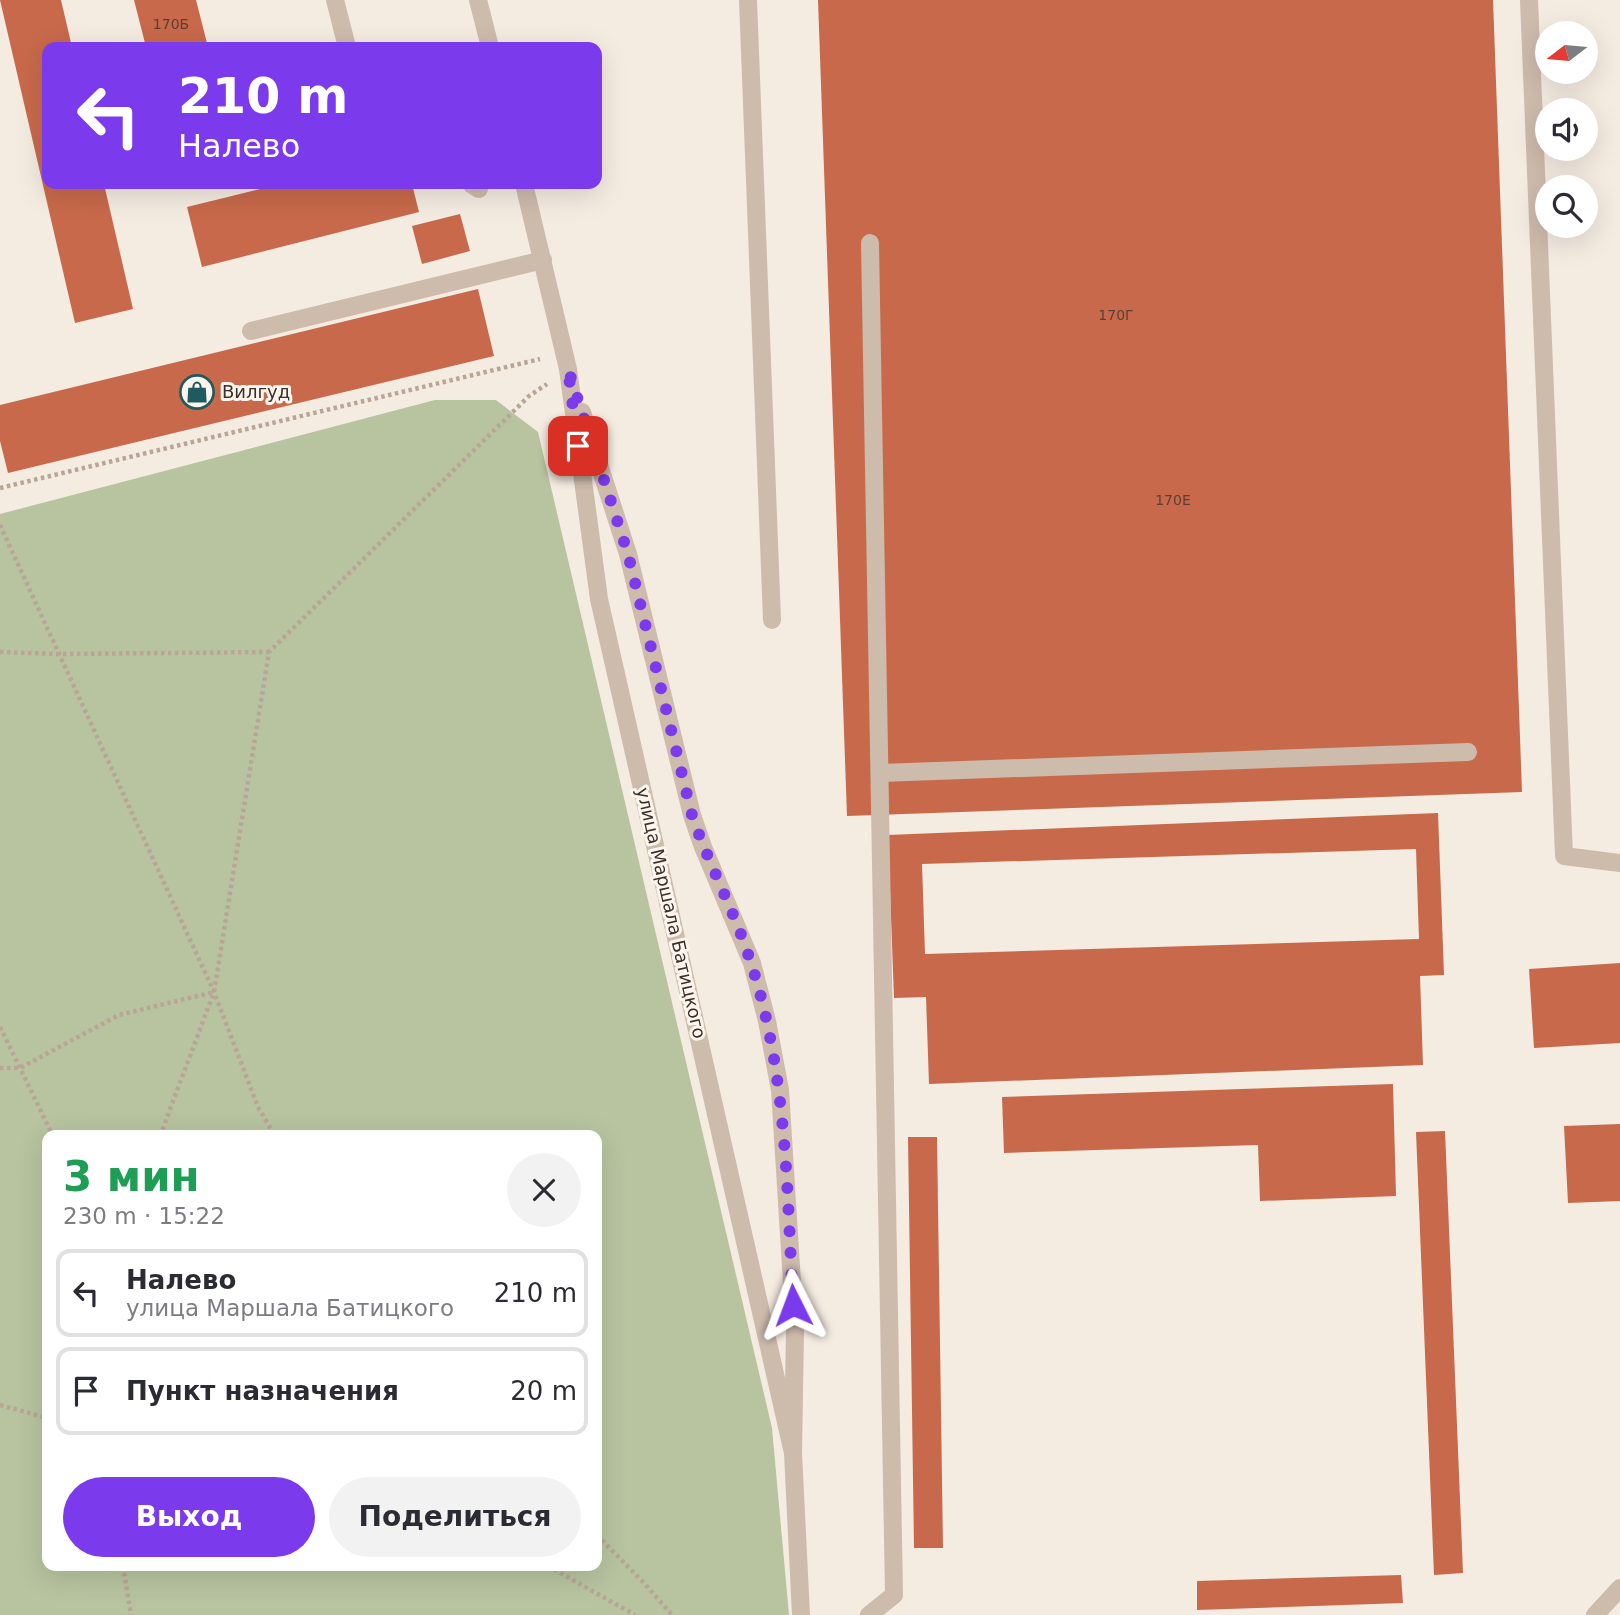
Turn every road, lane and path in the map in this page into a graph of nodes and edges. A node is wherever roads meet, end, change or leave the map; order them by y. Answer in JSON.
{"nodes":[{"id":1,"x":335,"y":0,"type":"edge"},
{"id":2,"x":478,"y":0,"type":"edge"},
{"id":3,"x":748,"y":0,"type":"edge"},
{"id":4,"x":1529,"y":0,"type":"edge"},
{"id":5,"x":346,"y":42,"type":"edge"},
{"id":6,"x":489,"y":42,"type":"edge"},
{"id":7,"x":525,"y":189,"type":"edge"},
{"id":8,"x":870,"y":243,"type":"dead end"},
{"id":9,"x":543,"y":260,"type":"junction"},
{"id":10,"x":251,"y":331,"type":"dead end"},
{"id":11,"x":566,"y":361,"type":"junction"},
{"id":12,"x":0,"y":488,"type":"edge"},
{"id":13,"x":0,"y":525,"type":"edge"},
{"id":14,"x":772,"y":620,"type":"dead end"},
{"id":15,"x":0,"y":652,"type":"edge"},
{"id":16,"x":269,"y":652,"type":"junction"},
{"id":17,"x":59,"y":654,"type":"junction"},
{"id":18,"x":1468,"y":752,"type":"dead end"},
{"id":19,"x":880,"y":773,"type":"junction"},
{"id":20,"x":1620,"y":863,"type":"edge"},
{"id":21,"x":214,"y":992,"type":"junction"},
{"id":22,"x":0,"y":1027,"type":"edge"},
{"id":23,"x":0,"y":1068,"type":"edge"},
{"id":24,"x":20,"y":1068,"type":"junction"},
{"id":25,"x":50,"y":1130,"type":"edge"},
{"id":26,"x":162,"y":1130,"type":"edge"},
{"id":27,"x":271,"y":1130,"type":"edge"},
{"id":28,"x":0,"y":1405,"type":"edge"},
{"id":29,"x":42,"y":1417,"type":"edge"},
{"id":30,"x":793,"y":1453,"type":"junction"},
{"id":31,"x":602,"y":1540,"type":"edge"},
{"id":32,"x":123,"y":1571,"type":"edge"},
{"id":33,"x":557,"y":1571,"type":"edge"},
{"id":34,"x":1620,"y":1588,"type":"edge"},
{"id":35,"x":131,"y":1615,"type":"edge"},
{"id":36,"x":635,"y":1615,"type":"edge"},
{"id":37,"x":672,"y":1615,"type":"edge"},
{"id":38,"x":801,"y":1615,"type":"edge"},
{"id":39,"x":869,"y":1615,"type":"edge"},
{"id":40,"x":1595,"y":1615,"type":"edge"}],
"edges":[{"from":1,"to":5,"type":"street"},
{"from":2,"to":6,"type":"street"},
{"from":3,"to":14,"type":"street"},
{"from":4,"to":20,"type":"street"},
{"from":7,"to":9,"type":"street","name":"улица Маршала Батицкого"},
{"from":8,"to":19,"type":"street"},
{"from":9,"to":10,"type":"street"},
{"from":9,"to":11,"type":"street","name":"улица Маршала Батицкого"},
{"from":11,"to":12,"type":"path"},
{"from":11,"to":16,"type":"path"},
{"from":11,"to":30,"type":"street","name":"улица Маршала Батицкого"},
{"from":11,"to":30,"type":"street","name":"улица Маршала Батицкого"},
{"from":13,"to":17,"type":"path"},
{"from":15,"to":17,"type":"path"},
{"from":16,"to":17,"type":"path"},
{"from":16,"to":21,"type":"path"},
{"from":17,"to":21,"type":"path"},
{"from":18,"to":19,"type":"street"},
{"from":19,"to":39,"type":"street"},
{"from":21,"to":24,"type":"path"},
{"from":21,"to":26,"type":"path"},
{"from":21,"to":27,"type":"path"},
{"from":22,"to":24,"type":"path"},
{"from":23,"to":24,"type":"path"},
{"from":24,"to":25,"type":"path"},
{"from":28,"to":29,"type":"path"},
{"from":30,"to":38,"type":"street","name":"улица Маршала Батицкого"},
{"from":31,"to":37,"type":"path"},
{"from":32,"to":35,"type":"path"},
{"from":33,"to":36,"type":"path"},
{"from":34,"to":40,"type":"street"}]}
